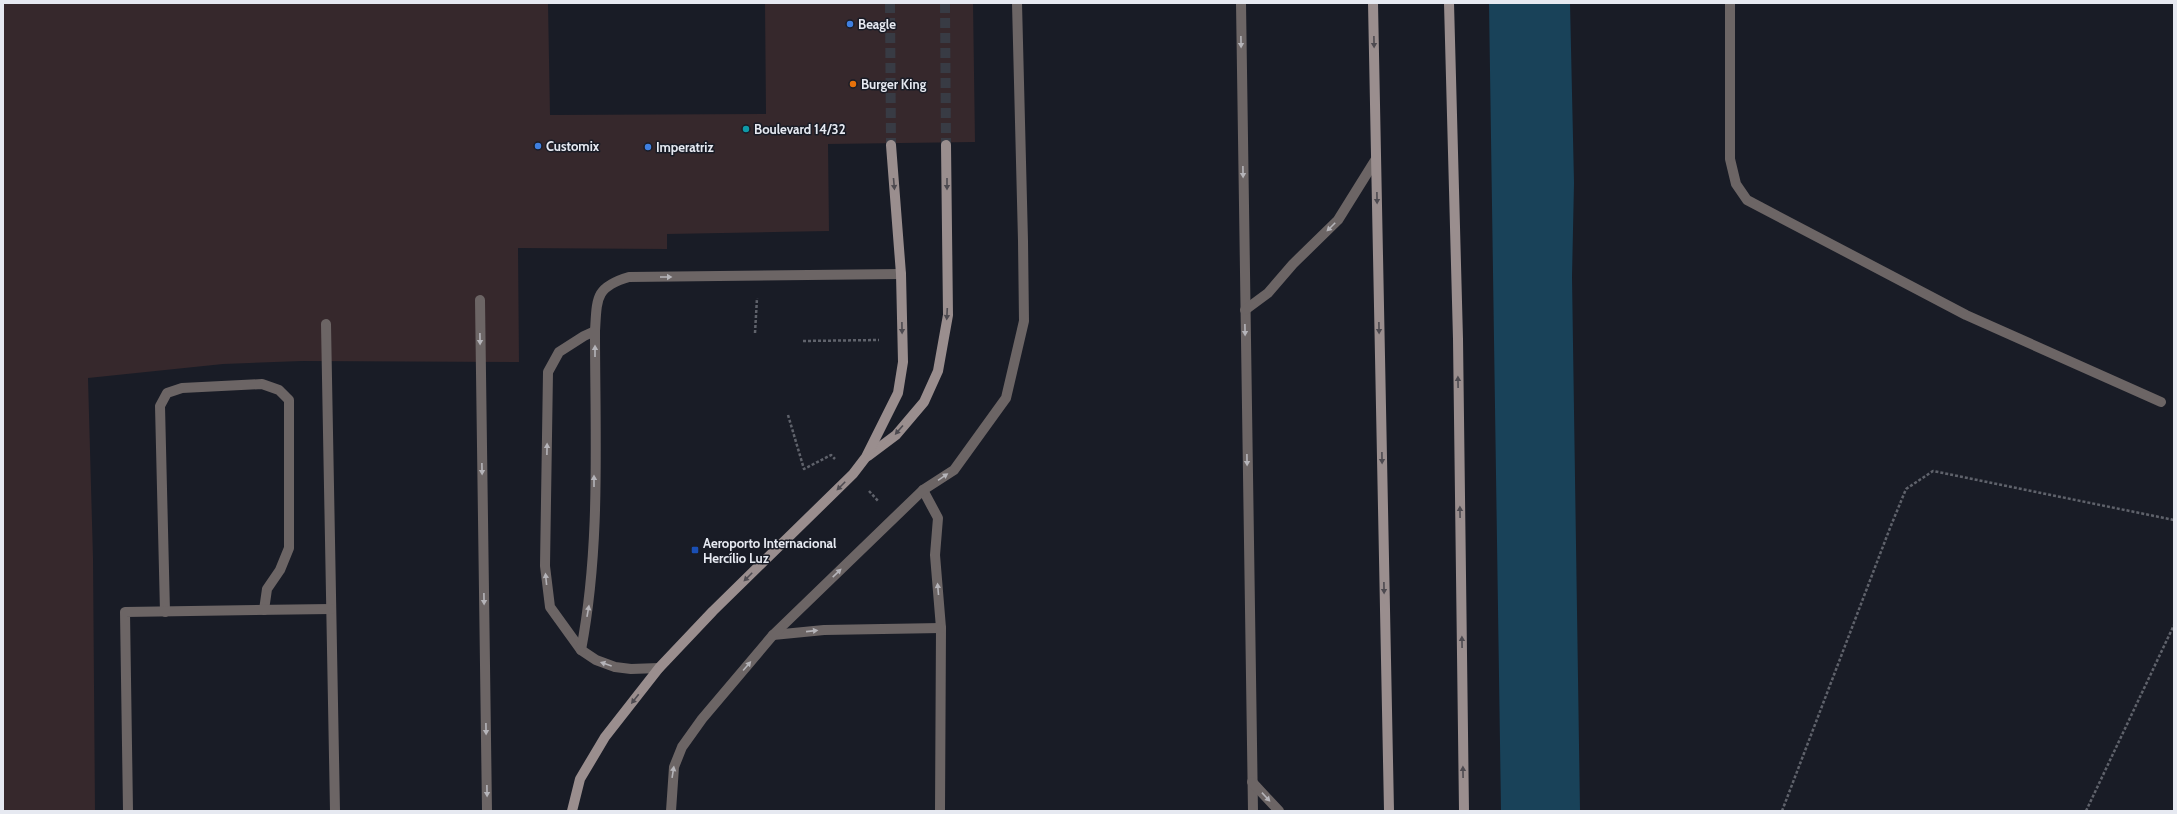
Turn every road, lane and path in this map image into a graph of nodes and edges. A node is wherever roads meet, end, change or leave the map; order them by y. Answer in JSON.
{"nodes":[{"id":1,"x":1017,"y":3,"type":"edge"},
{"id":2,"x":1241,"y":3,"type":"edge"},
{"id":3,"x":1373,"y":3,"type":"edge"},
{"id":4,"x":1449,"y":3,"type":"edge"},
{"id":5,"x":1730,"y":3,"type":"edge"},
{"id":6,"x":946,"y":144,"type":"tunnel mouth"},
{"id":7,"x":891,"y":145,"type":"tunnel mouth"},
{"id":8,"x":1376,"y":159,"type":"junction"},
{"id":9,"x":901,"y":274,"type":"junction"},
{"id":10,"x":758,"y":276,"type":"junction"},
{"id":11,"x":480,"y":300,"type":"dead end"},
{"id":12,"x":1245,"y":310,"type":"junction"},
{"id":13,"x":326,"y":324,"type":"dead end"},
{"id":14,"x":596,"y":331,"type":"junction"},
{"id":15,"x":755,"y":333,"type":"dead end"},
{"id":16,"x":903,"y":339,"type":"junction"},
{"id":17,"x":804,"y":341,"type":"dead end"},
{"id":18,"x":2161,"y":402,"type":"dead end"},
{"id":19,"x":866,"y":457,"type":"junction"},
{"id":20,"x":923,"y":490,"type":"junction"},
{"id":21,"x":2174,"y":520,"type":"edge"},
{"id":22,"x":331,"y":609,"type":"junction"},
{"id":23,"x":264,"y":610,"type":"junction"},
{"id":24,"x":165,"y":612,"type":"junction"},
{"id":25,"x":2174,"y":625,"type":"edge"},
{"id":26,"x":941,"y":628,"type":"junction"},
{"id":27,"x":773,"y":635,"type":"junction"},
{"id":28,"x":582,"y":650,"type":"junction"},
{"id":29,"x":659,"y":668,"type":"junction"},
{"id":30,"x":1252,"y":782,"type":"junction"},
{"id":31,"x":128,"y":811,"type":"edge"},
{"id":32,"x":335,"y":811,"type":"edge"},
{"id":33,"x":487,"y":811,"type":"edge"},
{"id":34,"x":572,"y":811,"type":"edge"},
{"id":35,"x":671,"y":811,"type":"edge"},
{"id":36,"x":940,"y":811,"type":"edge"},
{"id":37,"x":1253,"y":811,"type":"edge"},
{"id":38,"x":1279,"y":811,"type":"edge"},
{"id":39,"x":1389,"y":811,"type":"edge"},
{"id":40,"x":1464,"y":811,"type":"edge"},
{"id":41,"x":1782,"y":811,"type":"edge"},
{"id":42,"x":2086,"y":811,"type":"edge"}],
"edges":[{"from":20,"to":1,"type":"lane","one_way":true},
{"from":2,"to":12,"type":"lane","one_way":true},
{"from":3,"to":8,"type":"main road","one_way":true},
{"from":40,"to":4,"type":"main road","one_way":true},
{"from":5,"to":18,"type":"lane"},
{"from":6,"to":19,"type":"main road","one_way":true},
{"from":7,"to":9,"type":"main road","one_way":true},
{"from":8,"to":12,"type":"lane","one_way":true},
{"from":8,"to":39,"type":"main road","one_way":true},
{"from":9,"to":10,"type":"lane"},
{"from":9,"to":16,"type":"main road","one_way":true},
{"from":14,"to":10,"type":"lane","one_way":true},
{"from":10,"to":15,"type":"path"},
{"from":11,"to":33,"type":"lane","one_way":true},
{"from":12,"to":30,"type":"lane","one_way":true},
{"from":13,"to":22,"type":"lane"},
{"from":28,"to":14,"type":"lane","one_way":true},
{"from":28,"to":14,"type":"lane","one_way":true},
{"from":16,"to":17,"type":"path"},
{"from":16,"to":19,"type":"main road"},
{"from":19,"to":29,"type":"main road","one_way":true},
{"from":26,"to":20,"type":"lane","one_way":true},
{"from":27,"to":20,"type":"lane","one_way":true},
{"from":21,"to":41,"type":"path"},
{"from":22,"to":23,"type":"lane"},
{"from":22,"to":32,"type":"lane"},
{"from":23,"to":24,"type":"lane"},
{"from":23,"to":24,"type":"lane"},
{"from":24,"to":31,"type":"lane"},
{"from":25,"to":42,"type":"path"},
{"from":27,"to":26,"type":"lane","one_way":true},
{"from":26,"to":36,"type":"lane"},
{"from":35,"to":27,"type":"lane","one_way":true},
{"from":29,"to":28,"type":"lane","one_way":true},
{"from":29,"to":34,"type":"main road","one_way":true},
{"from":30,"to":37,"type":"lane"},
{"from":30,"to":38,"type":"lane","one_way":true}]}
